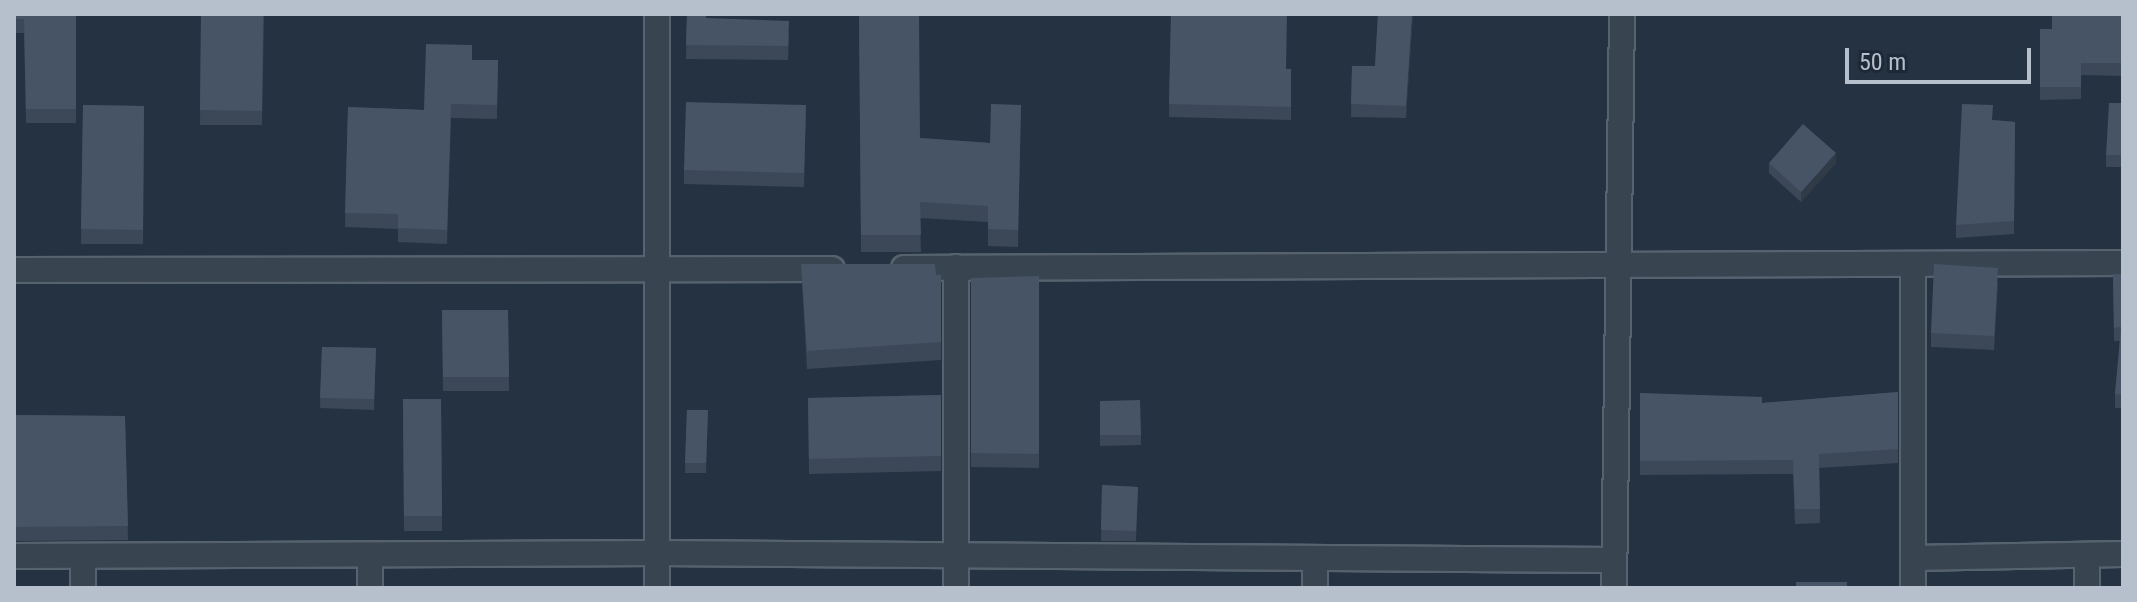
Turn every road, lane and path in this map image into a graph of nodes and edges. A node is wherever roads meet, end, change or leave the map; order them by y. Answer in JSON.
{"nodes":[{"id":1,"x":657,"y":14,"type":"edge"},
{"id":2,"x":1622,"y":14,"type":"edge"},
{"id":3,"x":2123,"y":263,"type":"edge"},
{"id":4,"x":1913,"y":264,"type":"junction"},
{"id":5,"x":1618,"y":266,"type":"junction"},
{"id":6,"x":956,"y":267,"type":"junction"},
{"id":7,"x":14,"y":270,"type":"edge"},
{"id":8,"x":657,"y":271,"type":"junction"},
{"id":9,"x":657,"y":553,"type":"junction"},
{"id":10,"x":2123,"y":554,"type":"edge"},
{"id":11,"x":370,"y":555,"type":"junction"},
{"id":12,"x":956,"y":555,"type":"junction"},
{"id":13,"x":2087,"y":555,"type":"junction"},
{"id":14,"x":14,"y":556,"type":"edge"},
{"id":15,"x":83,"y":556,"type":"junction"},
{"id":16,"x":1315,"y":558,"type":"junction"},
{"id":17,"x":1913,"y":558,"type":"junction"},
{"id":18,"x":1613,"y":560,"type":"junction"},
{"id":19,"x":83,"y":588,"type":"edge"},
{"id":20,"x":370,"y":588,"type":"edge"},
{"id":21,"x":657,"y":588,"type":"edge"},
{"id":22,"x":956,"y":588,"type":"edge"},
{"id":23,"x":1315,"y":588,"type":"edge"},
{"id":24,"x":1614,"y":588,"type":"edge"},
{"id":25,"x":1913,"y":588,"type":"edge"},
{"id":26,"x":2087,"y":588,"type":"edge"}],
"edges":[{"from":1,"to":8,"type":"street"},
{"from":2,"to":5,"type":"street"},
{"from":3,"to":4,"type":"street"},
{"from":4,"to":5,"type":"street"},
{"from":4,"to":17,"type":"street"},
{"from":5,"to":6,"type":"street"},
{"from":5,"to":18,"type":"street"},
{"from":6,"to":8,"type":"street"},
{"from":6,"to":12,"type":"street"},
{"from":7,"to":8,"type":"street"},
{"from":8,"to":9,"type":"street"},
{"from":9,"to":11,"type":"street"},
{"from":9,"to":12,"type":"street"},
{"from":9,"to":21,"type":"street"},
{"from":10,"to":13,"type":"street"},
{"from":11,"to":15,"type":"street"},
{"from":11,"to":20,"type":"street"},
{"from":12,"to":16,"type":"street"},
{"from":12,"to":22,"type":"street"},
{"from":13,"to":17,"type":"street"},
{"from":13,"to":26,"type":"street"},
{"from":14,"to":15,"type":"street"},
{"from":15,"to":19,"type":"street"},
{"from":16,"to":18,"type":"street"},
{"from":16,"to":23,"type":"street"},
{"from":17,"to":25,"type":"street"},
{"from":18,"to":24,"type":"street"}]}
